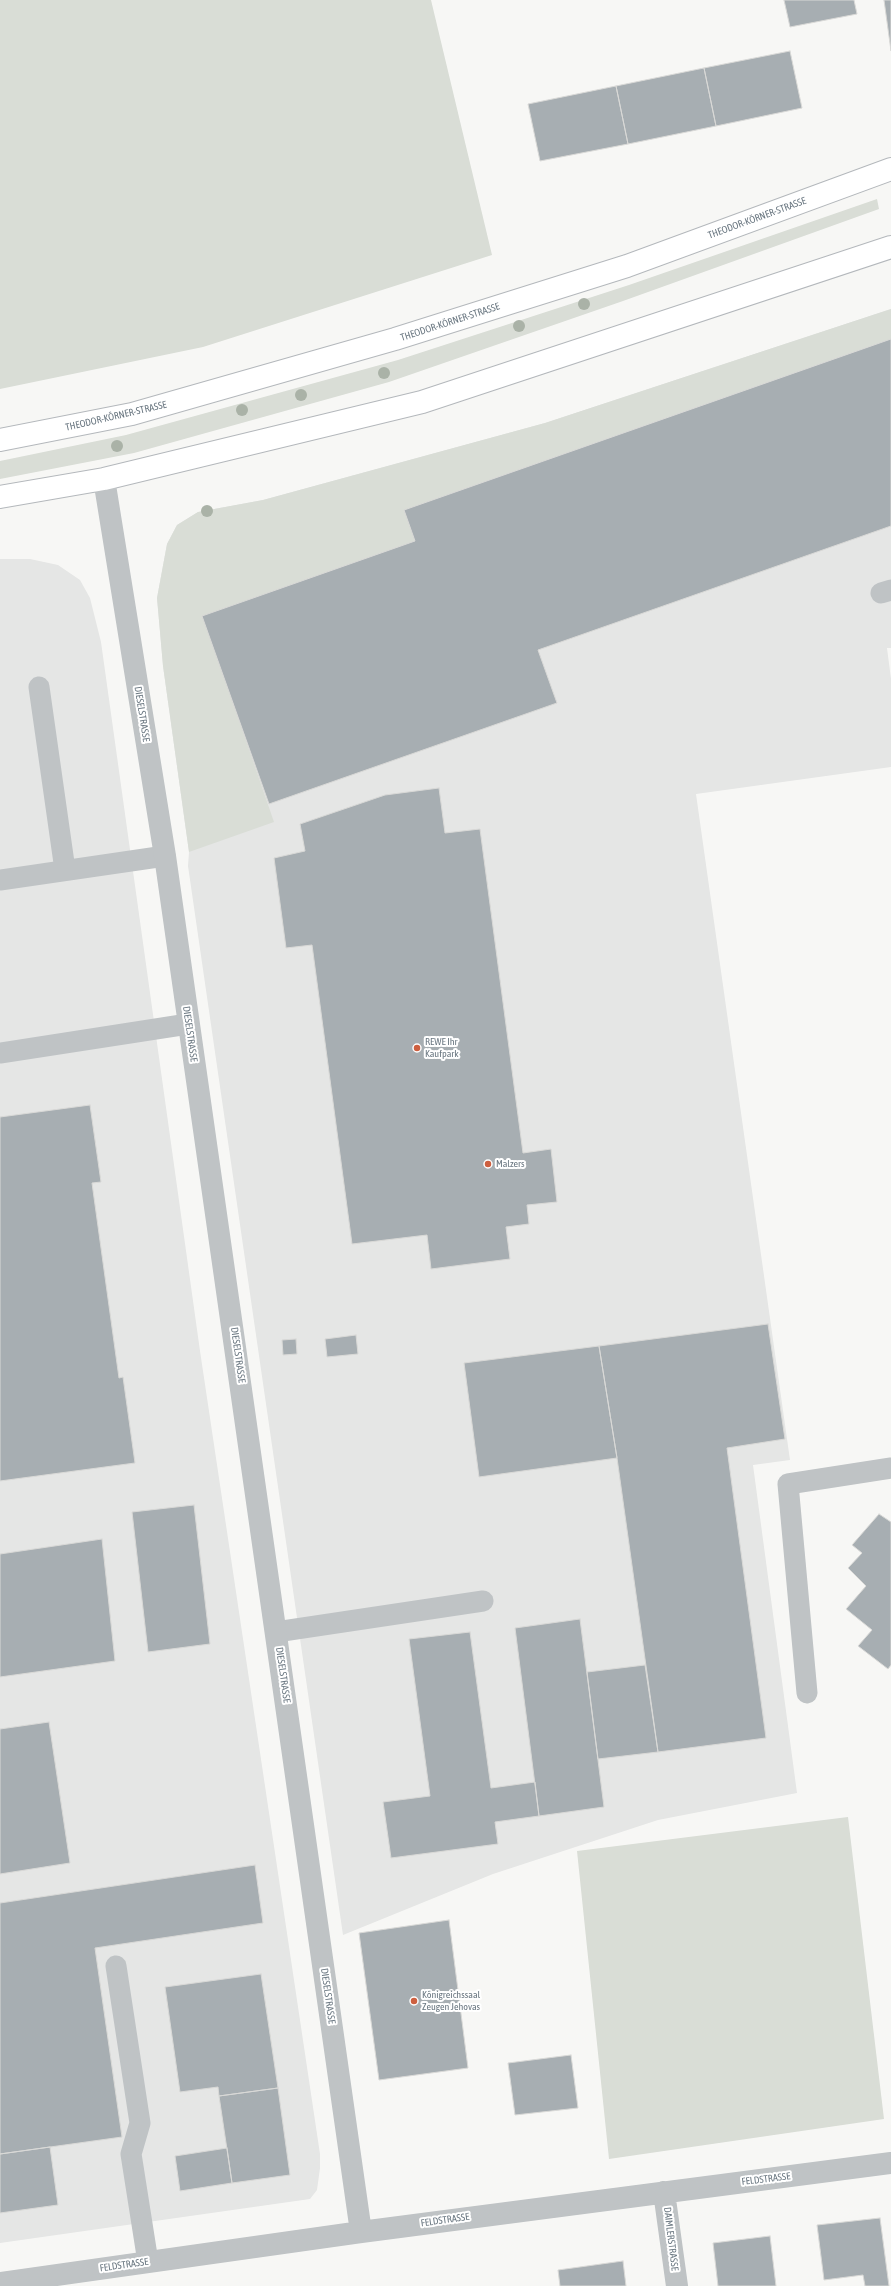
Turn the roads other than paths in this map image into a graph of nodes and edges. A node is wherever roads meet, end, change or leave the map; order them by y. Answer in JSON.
{"nodes":[{"id":1,"x":891,"y":169,"type":"edge"},
{"id":2,"x":891,"y":247,"type":"edge"},
{"id":3,"x":0,"y":440,"type":"edge"},
{"id":4,"x":104,"y":479,"type":"junction"},
{"id":5,"x":0,"y":497,"type":"edge"},
{"id":6,"x":39,"y":687,"type":"dead end"},
{"id":7,"x":165,"y":856,"type":"junction"},
{"id":8,"x":65,"y":870,"type":"junction"},
{"id":9,"x":0,"y":880,"type":"edge"},
{"id":10,"x":188,"y":1024,"type":"junction"},
{"id":11,"x":0,"y":1052,"type":"edge"},
{"id":12,"x":891,"y":1468,"type":"edge"},
{"id":13,"x":483,"y":1601,"type":"dead end"},
{"id":14,"x":276,"y":1632,"type":"junction"},
{"id":15,"x":807,"y":1693,"type":"dead end"},
{"id":16,"x":116,"y":1966,"type":"dead end"},
{"id":17,"x":891,"y":2163,"type":"edge"},
{"id":18,"x":664,"y":2192,"type":"junction"},
{"id":19,"x":360,"y":2232,"type":"junction"},
{"id":20,"x":148,"y":2262,"type":"junction"},
{"id":21,"x":0,"y":2283,"type":"edge"},
{"id":22,"x":22,"y":2283,"type":"edge"},
{"id":23,"x":677,"y":2286,"type":"edge"}],
"edges":[{"from":1,"to":3,"type":"main road","name":"THEODOR-KÖRNER-STRASSE"},
{"from":2,"to":4,"type":"main road"},
{"from":4,"to":5,"type":"main road"},
{"from":4,"to":7,"type":"street","name":"DIESELSTRASSE"},
{"from":6,"to":8,"type":"lane"},
{"from":7,"to":8,"type":"lane"},
{"from":7,"to":10,"type":"street","name":"DIESELSTRASSE"},
{"from":8,"to":9,"type":"lane"},
{"from":10,"to":11,"type":"lane"},
{"from":10,"to":14,"type":"street","name":"DIESELSTRASSE"},
{"from":12,"to":15,"type":"lane"},
{"from":13,"to":14,"type":"lane"},
{"from":14,"to":19,"type":"street","name":"DIESELSTRASSE"},
{"from":16,"to":20,"type":"lane"},
{"from":17,"to":18,"type":"street","name":"FELDSTRASSE"},
{"from":18,"to":19,"type":"street","name":"FELDSTRASSE"},
{"from":18,"to":23,"type":"street","name":"DAIMLERSTRASSE"},
{"from":19,"to":20,"type":"street","name":"FELDSTRASSE"},
{"from":20,"to":22,"type":"street","name":"FELDSTRASSE"},
{"from":21,"to":22,"type":"street","name":"FELDSTRASSE"}]}
